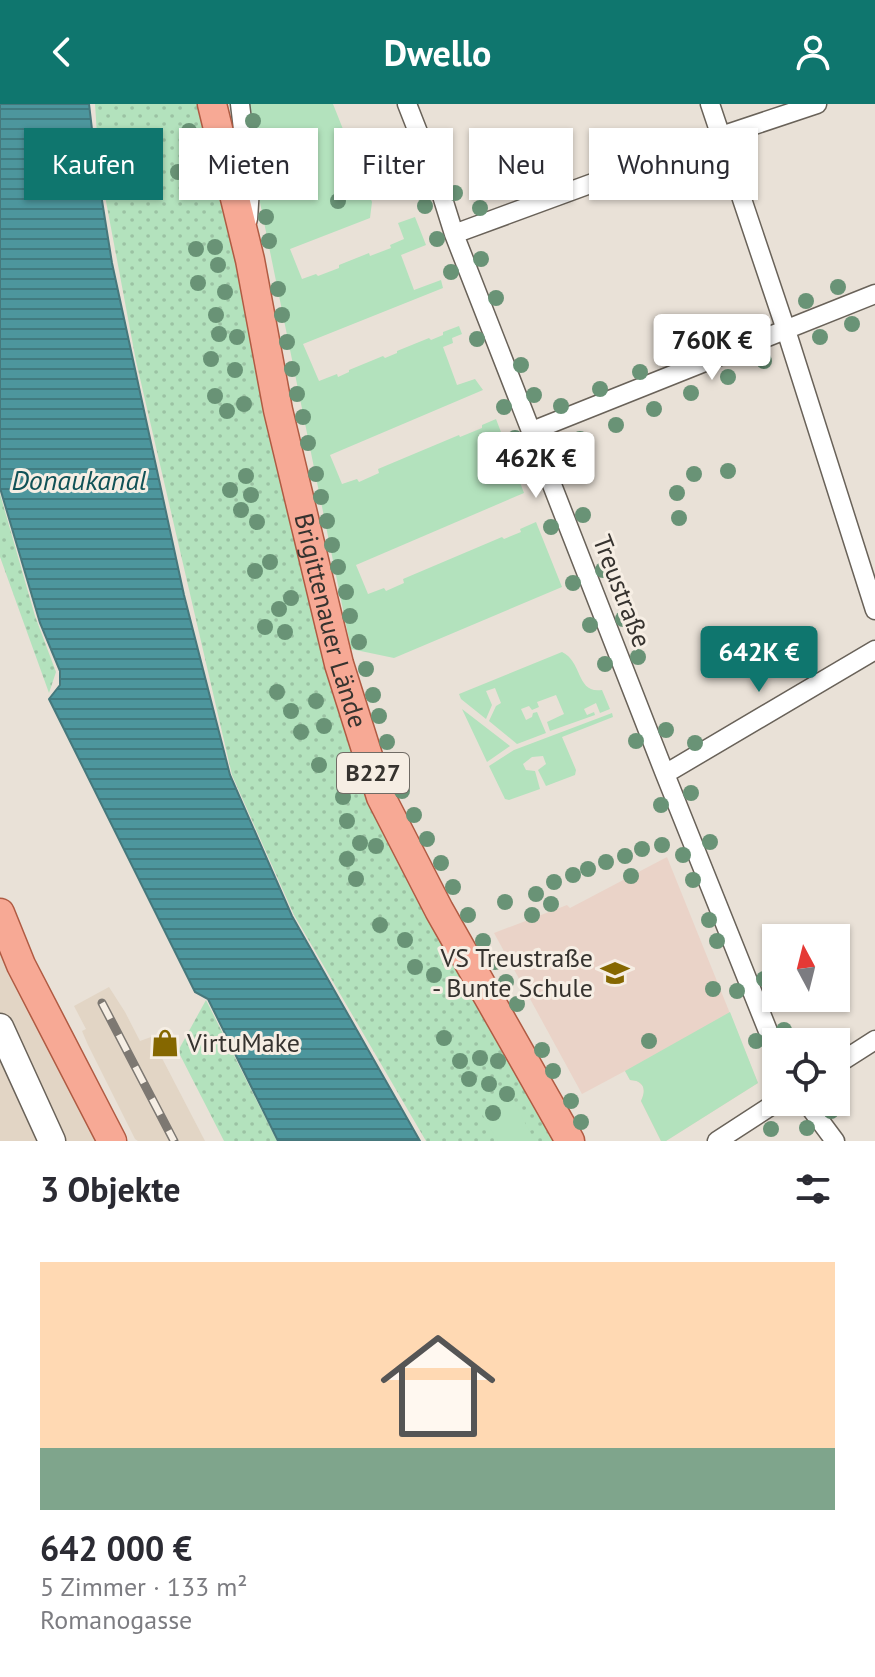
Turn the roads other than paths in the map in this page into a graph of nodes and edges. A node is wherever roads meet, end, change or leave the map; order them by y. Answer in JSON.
{"nodes":[{"id":1,"x":212,"y":104,"type":"edge"},
{"id":2,"x":240,"y":104,"type":"edge"},
{"id":3,"x":407,"y":104,"type":"edge"},
{"id":4,"x":710,"y":104,"type":"edge"},
{"id":5,"x":817,"y":104,"type":"edge"},
{"id":6,"x":718,"y":128,"type":"edge"},
{"id":7,"x":745,"y":128,"type":"edge"},
{"id":8,"x":589,"y":184,"type":"edge"},
{"id":9,"x":742,"y":200,"type":"edge"},
{"id":10,"x":454,"y":234,"type":"junction"},
{"id":11,"x":246,"y":242,"type":"junction"},
{"id":12,"x":875,"y":294,"type":"edge"},
{"id":13,"x":786,"y":330,"type":"junction"},
{"id":14,"x":532,"y":431,"type":"junction"},
{"id":15,"x":875,"y":610,"type":"edge"},
{"id":16,"x":875,"y":650,"type":"edge"},
{"id":17,"x":665,"y":774,"type":"junction"},
{"id":18,"x":0,"y":913,"type":"edge"},
{"id":19,"x":0,"y":935,"type":"edge"},
{"id":20,"x":21,"y":965,"type":"junction"},
{"id":21,"x":0,"y":1027,"type":"edge"},
{"id":22,"x":767,"y":1028,"type":"edge"},
{"id":23,"x":875,"y":1040,"type":"edge"},
{"id":24,"x":850,"y":1056,"type":"edge"},
{"id":25,"x":762,"y":1112,"type":"edge"},
{"id":26,"x":816,"y":1116,"type":"edge"},
{"id":27,"x":52,"y":1141,"type":"edge"},
{"id":28,"x":112,"y":1141,"type":"edge"},
{"id":29,"x":570,"y":1141,"type":"edge"},
{"id":30,"x":717,"y":1141,"type":"edge"},
{"id":31,"x":835,"y":1141,"type":"edge"}],
"edges":[{"from":1,"to":11,"type":"main road","name":"Brigittenauer Lände","number":"B227"},
{"from":2,"to":11,"type":"street"},
{"from":3,"to":10,"type":"street","name":"Treustraße"},
{"from":4,"to":6,"type":"street"},
{"from":5,"to":7,"type":"street"},
{"from":8,"to":10,"type":"street"},
{"from":9,"to":13,"type":"street"},
{"from":10,"to":14,"type":"street","name":"Treustraße"},
{"from":11,"to":29,"type":"main road","name":"Brigittenauer Lände","number":"B227"},
{"from":12,"to":13,"type":"street"},
{"from":13,"to":14,"type":"street"},
{"from":13,"to":15,"type":"street"},
{"from":14,"to":17,"type":"street","name":"Treustraße"},
{"from":16,"to":17,"type":"street"},
{"from":17,"to":22,"type":"street","name":"Treustraße"},
{"from":18,"to":20,"type":"main road"},
{"from":19,"to":20,"type":"main road"},
{"from":20,"to":28,"type":"main road"},
{"from":21,"to":27,"type":"main road"},
{"from":23,"to":24,"type":"street"},
{"from":25,"to":30,"type":"street"},
{"from":26,"to":31,"type":"street"}]}
